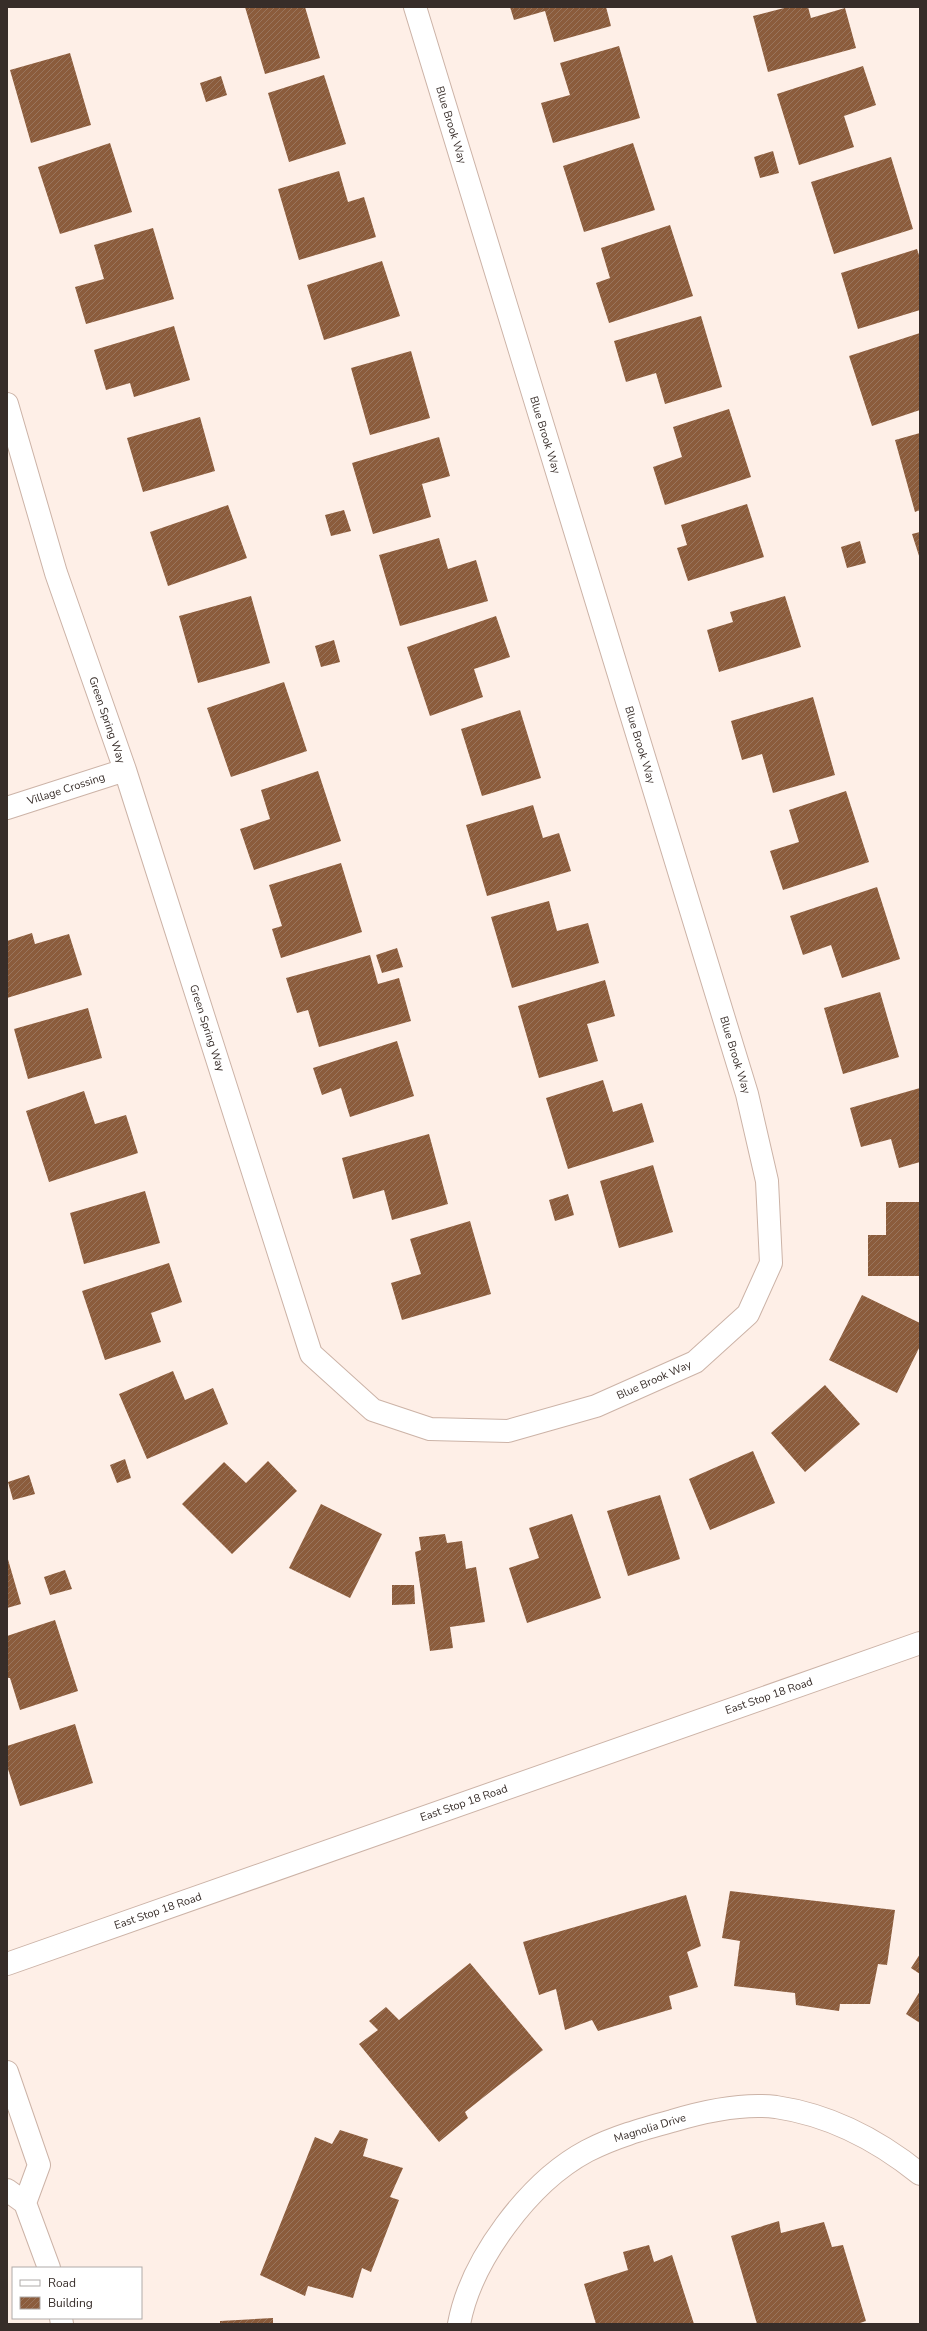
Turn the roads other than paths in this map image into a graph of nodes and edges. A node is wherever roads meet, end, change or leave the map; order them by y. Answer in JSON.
{"nodes":[{"id":1,"x":415,"y":7,"type":"edge"},
{"id":2,"x":7,"y":404,"type":"edge"},
{"id":3,"x":125,"y":770,"type":"junction"},
{"id":4,"x":7,"y":808,"type":"edge"},
{"id":5,"x":596,"y":1406,"type":"joint"},
{"id":6,"x":920,"y":1643,"type":"edge"},
{"id":7,"x":7,"y":1964,"type":"edge"},
{"id":8,"x":7,"y":2072,"type":"edge"},
{"id":9,"x":920,"y":2174,"type":"edge"},
{"id":10,"x":7,"y":2190,"type":"edge"},
{"id":11,"x":25,"y":2203,"type":"junction"},
{"id":12,"x":49,"y":2267,"type":"edge"},
{"id":13,"x":459,"y":2324,"type":"edge"}],
"edges":[{"from":1,"to":5,"type":"street","name":"Blue Brook Way"},
{"from":2,"to":3,"type":"street","name":"Green Spring Way"},
{"from":3,"to":4,"type":"street","name":"Village Crossing"},
{"from":3,"to":5,"type":"street","name":"Green Spring Way"},
{"from":6,"to":7,"type":"street","name":"East Stop 18 Road"},
{"from":8,"to":11,"type":"street"},
{"from":9,"to":13,"type":"street","name":"Magnolia Drive"},
{"from":10,"to":11,"type":"street"},
{"from":11,"to":12,"type":"street"}]}
